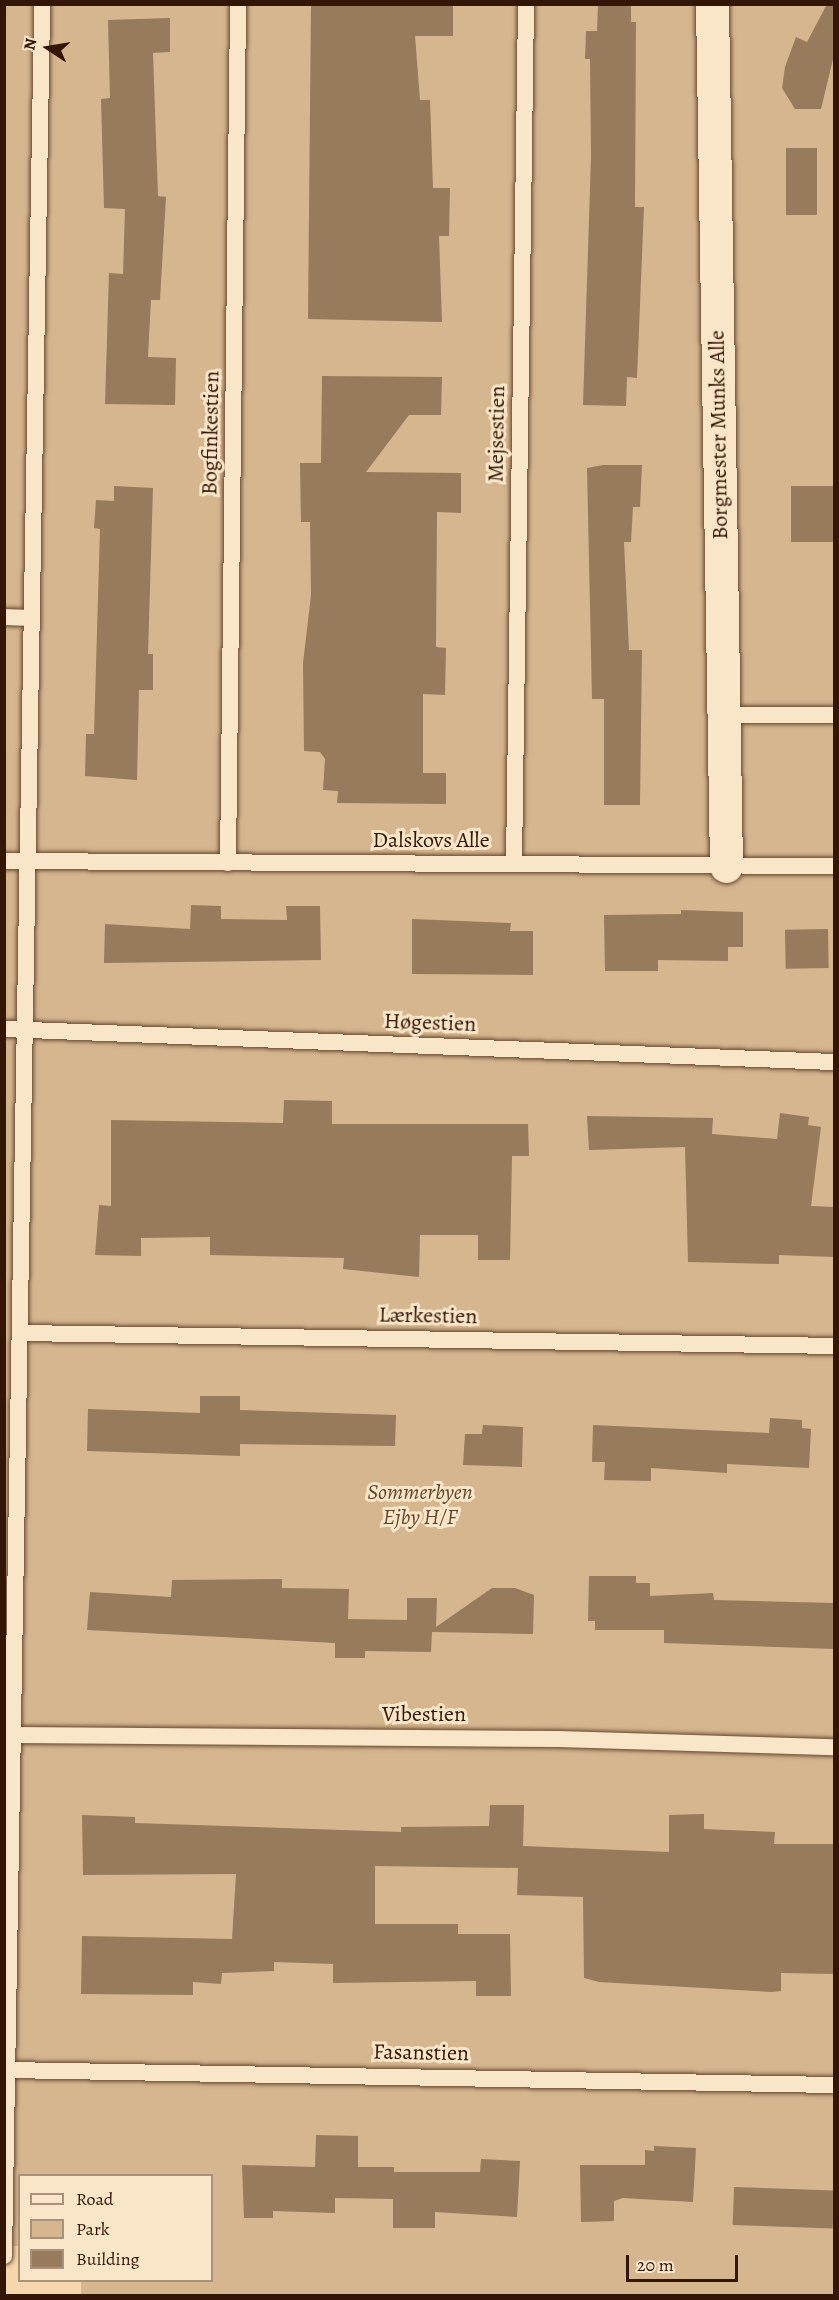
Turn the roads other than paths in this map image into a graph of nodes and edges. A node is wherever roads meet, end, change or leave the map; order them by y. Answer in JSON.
{"nodes":[{"id":1,"x":42,"y":4,"type":"edge"},
{"id":2,"x":238,"y":4,"type":"edge"},
{"id":3,"x":526,"y":4,"type":"edge"},
{"id":4,"x":712,"y":4,"type":"edge"},
{"id":5,"x":4,"y":617,"type":"edge"},
{"id":6,"x":32,"y":618,"type":"junction"},
{"id":7,"x":723,"y":715,"type":"junction"},
{"id":8,"x":834,"y":715,"type":"edge"},
{"id":9,"x":4,"y":861,"type":"edge"},
{"id":10,"x":27,"y":861,"type":"junction"},
{"id":11,"x":228,"y":862,"type":"junction"},
{"id":12,"x":513,"y":864,"type":"junction"},
{"id":13,"x":726,"y":866,"type":"junction"},
{"id":14,"x":834,"y":866,"type":"edge"},
{"id":15,"x":4,"y":1029,"type":"edge"},
{"id":16,"x":25,"y":1029,"type":"junction"},
{"id":17,"x":834,"y":1062,"type":"edge"},
{"id":18,"x":12,"y":1299,"type":"edge"},
{"id":19,"x":20,"y":1333,"type":"junction"},
{"id":20,"x":834,"y":1346,"type":"edge"},
{"id":21,"x":10,"y":1615,"type":"edge"},
{"id":22,"x":13,"y":1735,"type":"junction"},
{"id":23,"x":834,"y":1747,"type":"edge"},
{"id":24,"x":7,"y":1934,"type":"edge"},
{"id":25,"x":8,"y":2070,"type":"junction"},
{"id":26,"x":834,"y":2085,"type":"edge"},
{"id":27,"x":5,"y":2256,"type":"edge"}],
"edges":[{"from":1,"to":6,"type":"lane"},
{"from":2,"to":11,"type":"lane","name":"Bogfinkestien"},
{"from":3,"to":12,"type":"lane","name":"Mejsestien"},
{"from":4,"to":7,"type":"street","name":"Borgmester Munks Alle"},
{"from":5,"to":6,"type":"lane"},
{"from":6,"to":10,"type":"lane"},
{"from":7,"to":8,"type":"lane"},
{"from":7,"to":13,"type":"street","name":"Borgmester Munks Alle"},
{"from":9,"to":10,"type":"lane","name":"Dalskovs Alle"},
{"from":10,"to":11,"type":"lane","name":"Dalskovs Alle"},
{"from":10,"to":16,"type":"lane"},
{"from":11,"to":12,"type":"lane","name":"Dalskovs Alle"},
{"from":12,"to":13,"type":"lane","name":"Dalskovs Alle"},
{"from":13,"to":14,"type":"lane","name":"Dalskovs Alle"},
{"from":15,"to":16,"type":"lane","name":"Høgestien"},
{"from":16,"to":17,"type":"lane","name":"Høgestien"},
{"from":16,"to":18,"type":"lane"},
{"from":18,"to":19,"type":"lane"},
{"from":19,"to":20,"type":"lane","name":"Lærkestien"},
{"from":19,"to":21,"type":"lane"},
{"from":21,"to":22,"type":"lane"},
{"from":22,"to":23,"type":"lane","name":"Vibestien"},
{"from":22,"to":24,"type":"lane"},
{"from":24,"to":25,"type":"lane"},
{"from":25,"to":26,"type":"lane","name":"Fasanstien"},
{"from":25,"to":27,"type":"lane"}]}
